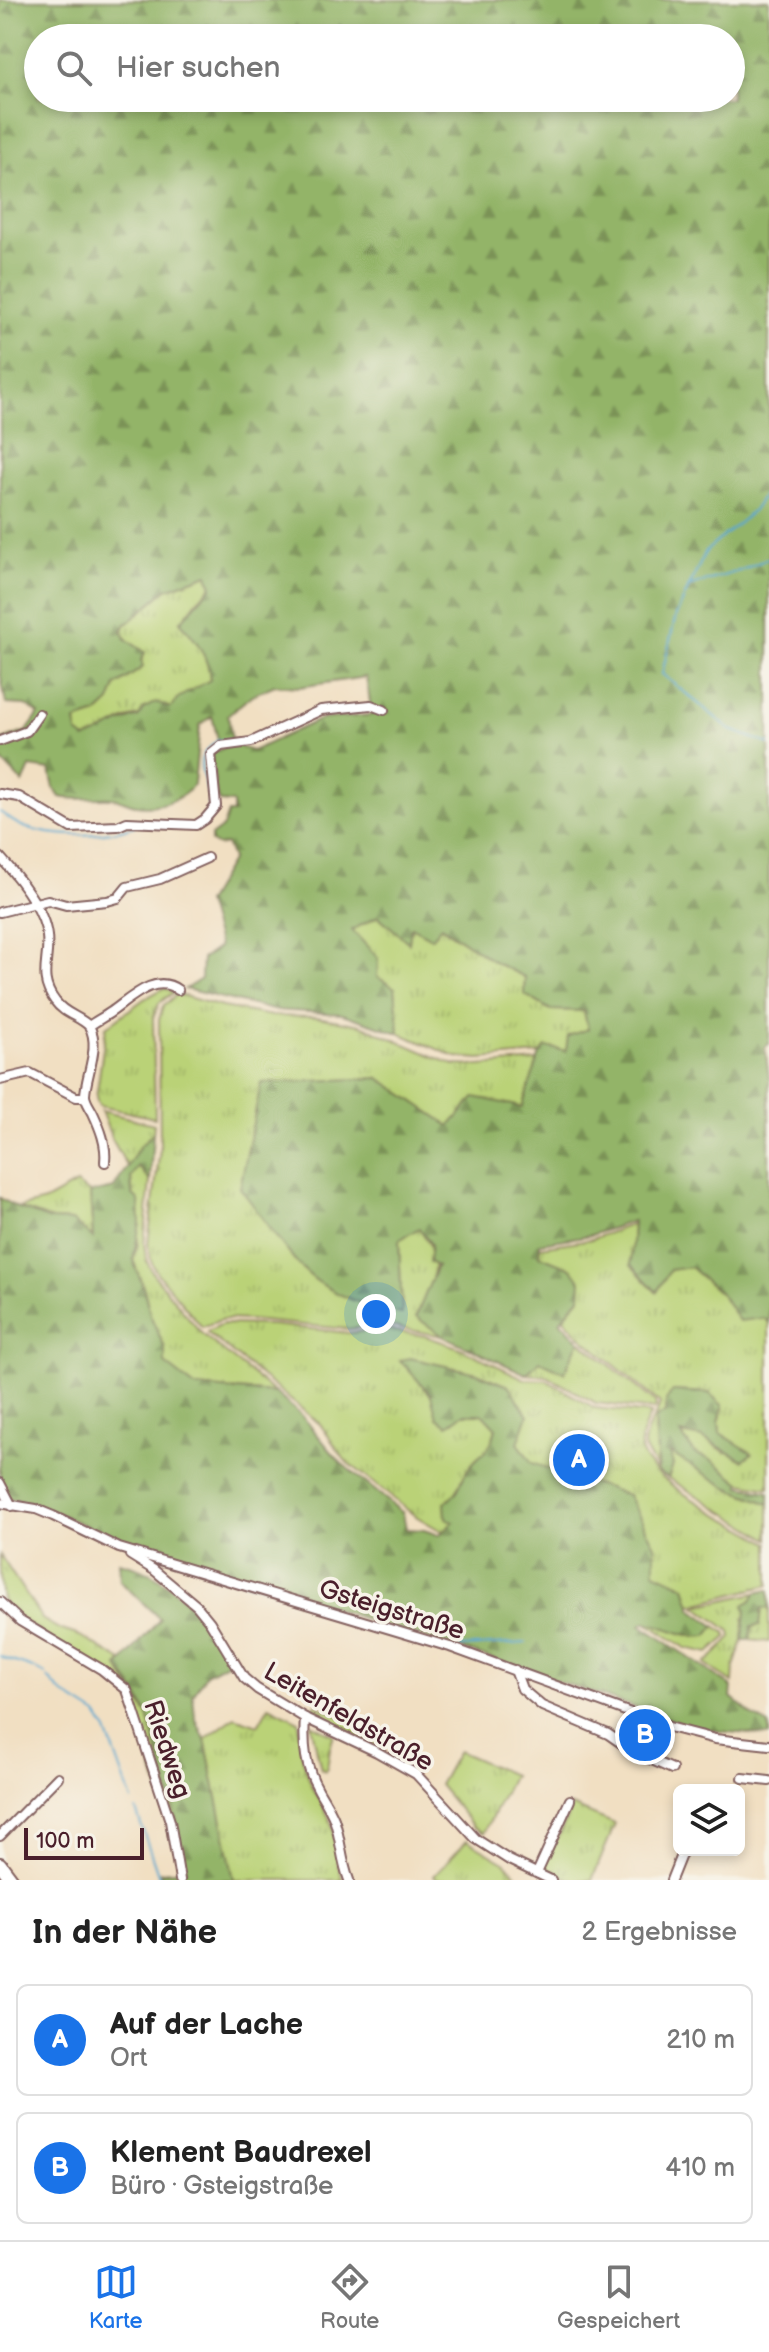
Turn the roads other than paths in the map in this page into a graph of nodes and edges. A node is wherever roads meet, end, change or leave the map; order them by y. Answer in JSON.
{"nodes":[{"id":1,"x":384,"y":710,"type":"dead end"},
{"id":2,"x":39,"y":714,"type":"dead end"},
{"id":3,"x":0,"y":741,"type":"edge"},
{"id":4,"x":0,"y":794,"type":"edge"},
{"id":5,"x":0,"y":857,"type":"edge"},
{"id":6,"x":207,"y":858,"type":"dead end"},
{"id":7,"x":34,"y":903,"type":"junction"},
{"id":8,"x":0,"y":912,"type":"edge"},
{"id":9,"x":178,"y":990,"type":"dead end"},
{"id":10,"x":89,"y":1026,"type":"junction"},
{"id":11,"x":0,"y":1080,"type":"edge"},
{"id":12,"x":85,"y":1097,"type":"junction"},
{"id":13,"x":105,"y":1162,"type":"dead end"},
{"id":14,"x":0,"y":1483,"type":"edge"},
{"id":15,"x":0,"y":1503,"type":"edge"},
{"id":16,"x":12,"y":1506,"type":"junction"},
{"id":17,"x":119,"y":1548,"type":"junction"},
{"id":18,"x":0,"y":1602,"type":"edge"},
{"id":19,"x":515,"y":1670,"type":"junction"},
{"id":20,"x":305,"y":1718,"type":"junction"},
{"id":21,"x":769,"y":1745,"type":"edge"},
{"id":22,"x":672,"y":1769,"type":"dead end"},
{"id":23,"x":58,"y":1777,"type":"dead end"},
{"id":24,"x":743,"y":1778,"type":"dead end"},
{"id":25,"x":769,"y":1781,"type":"edge"},
{"id":26,"x":570,"y":1800,"type":"dead end"},
{"id":27,"x":0,"y":1836,"type":"edge"},
{"id":28,"x":681,"y":1856,"type":"edge"},
{"id":29,"x":1,"y":1866,"type":"edge"},
{"id":30,"x":537,"y":1873,"type":"junction"},
{"id":31,"x":12,"y":1880,"type":"edge"},
{"id":32,"x":180,"y":1880,"type":"edge"},
{"id":33,"x":349,"y":1880,"type":"edge"},
{"id":34,"x":551,"y":1880,"type":"edge"},
{"id":35,"x":671,"y":1880,"type":"edge"}],
"edges":[{"from":1,"to":4,"type":"street"},
{"from":2,"to":3,"type":"street"},
{"from":5,"to":7,"type":"street"},
{"from":6,"to":7,"type":"street"},
{"from":7,"to":8,"type":"street"},
{"from":7,"to":10,"type":"street"},
{"from":9,"to":10,"type":"street"},
{"from":10,"to":12,"type":"street"},
{"from":11,"to":12,"type":"street"},
{"from":12,"to":13,"type":"street"},
{"from":14,"to":16,"type":"street"},
{"from":15,"to":16,"type":"street"},
{"from":16,"to":17,"type":"street"},
{"from":17,"to":19,"type":"street","name":"Gsteigstraße"},
{"from":17,"to":20,"type":"street","name":"Leitenfeldstraße"},
{"from":18,"to":32,"type":"street","name":"Riedweg"},
{"from":19,"to":21,"type":"street","name":"Gsteigstraße"},
{"from":19,"to":22,"type":"street"},
{"from":20,"to":30,"type":"street","name":"Leitenfeldstraße"},
{"from":20,"to":33,"type":"street"},
{"from":23,"to":27,"type":"street"},
{"from":24,"to":25,"type":"street"},
{"from":26,"to":30,"type":"street"},
{"from":28,"to":35,"type":"street"},
{"from":29,"to":31,"type":"main road"},
{"from":30,"to":34,"type":"street","name":"Leitenfeldstraße"}]}
